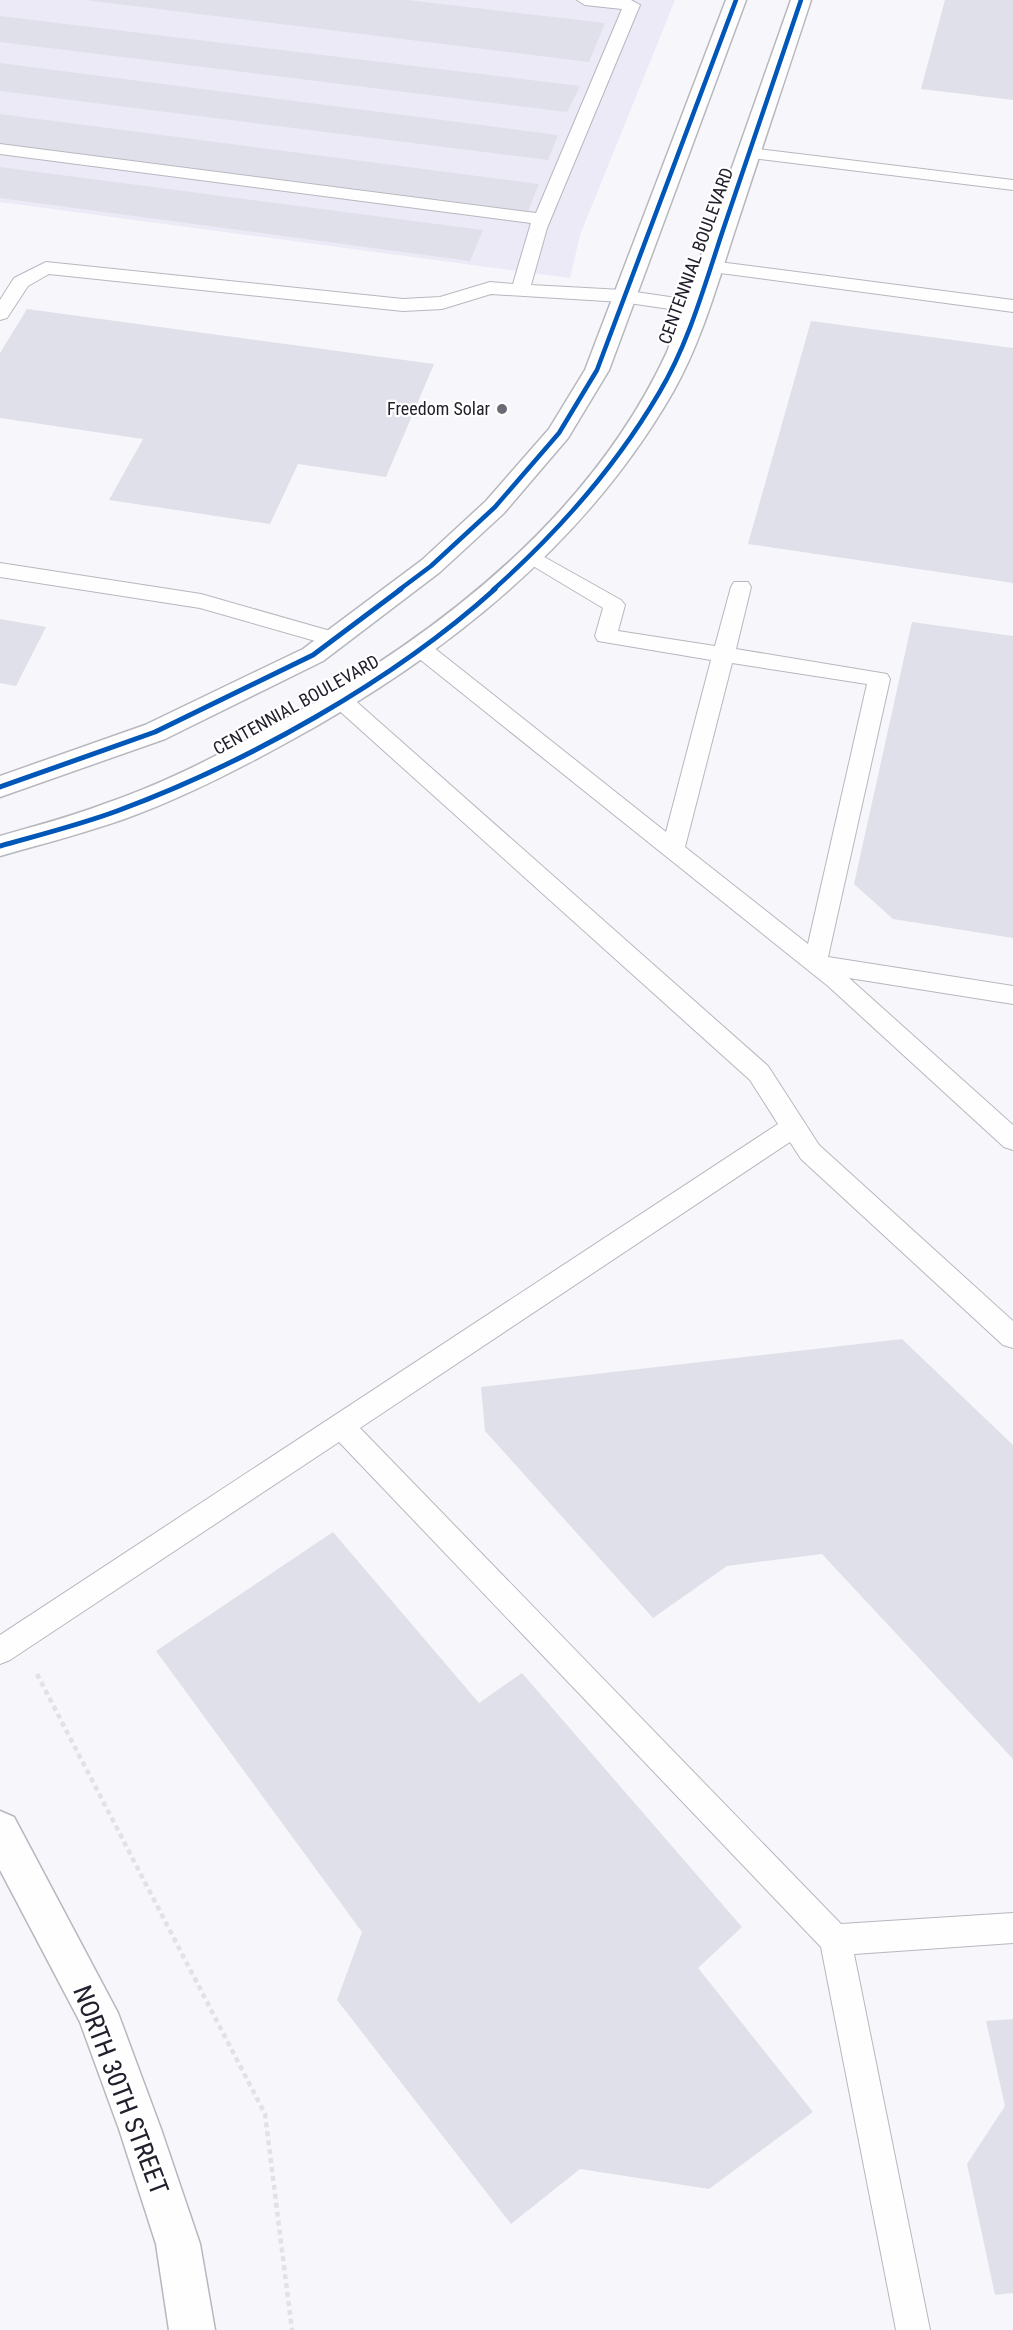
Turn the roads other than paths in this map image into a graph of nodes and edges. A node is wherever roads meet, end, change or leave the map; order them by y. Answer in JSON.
{"nodes":[{"id":1,"x":585,"y":0,"type":"edge"},
{"id":2,"x":736,"y":0,"type":"edge"},
{"id":3,"x":801,"y":0,"type":"edge"},
{"id":4,"x":0,"y":149,"type":"edge"},
{"id":5,"x":749,"y":153,"type":"junction"},
{"id":6,"x":1013,"y":184,"type":"edge"},
{"id":7,"x":543,"y":219,"type":"junction"},
{"id":8,"x":711,"y":267,"type":"junction"},
{"id":9,"x":520,"y":290,"type":"junction"},
{"id":10,"x":625,"y":297,"type":"junction"},
{"id":11,"x":1013,"y":306,"type":"edge"},
{"id":12,"x":697,"y":307,"type":"junction"},
{"id":13,"x":0,"y":314,"type":"edge"},
{"id":14,"x":530,"y":555,"type":"junction"},
{"id":15,"x":0,"y":570,"type":"edge"},
{"id":16,"x":741,"y":587,"type":"dead end"},
{"id":17,"x":333,"y":639,"type":"junction"},
{"id":18,"x":420,"y":648,"type":"junction"},
{"id":19,"x":724,"y":655,"type":"junction"},
{"id":20,"x":342,"y":701,"type":"junction"},
{"id":21,"x":0,"y":787,"type":"edge"},
{"id":22,"x":0,"y":846,"type":"edge"},
{"id":23,"x":673,"y":850,"type":"junction"},
{"id":24,"x":815,"y":964,"type":"junction"},
{"id":25,"x":1013,"y":995,"type":"edge"},
{"id":26,"x":794,"y":1126,"type":"junction"},
{"id":27,"x":1013,"y":1140,"type":"edge"},
{"id":28,"x":1013,"y":1337,"type":"edge"},
{"id":29,"x":341,"y":1426,"type":"junction"},
{"id":30,"x":9,"y":1645,"type":"edge"},
{"id":31,"x":0,"y":1830,"type":"edge"},
{"id":32,"x":1013,"y":1928,"type":"edge"},
{"id":33,"x":835,"y":1940,"type":"junction"},
{"id":34,"x":192,"y":2330,"type":"edge"},
{"id":35,"x":913,"y":2330,"type":"edge"}],
"edges":[{"from":1,"to":7,"type":"lane"},
{"from":2,"to":10,"type":"main road","name":"CENTENNIAL BOULEVARD"},
{"from":3,"to":5,"type":"main road","name":"CENTENNIAL BOULEVARD"},
{"from":4,"to":7,"type":"lane"},
{"from":5,"to":6,"type":"lane"},
{"from":5,"to":8,"type":"main road","name":"CENTENNIAL BOULEVARD"},
{"from":7,"to":9,"type":"lane"},
{"from":8,"to":11,"type":"lane"},
{"from":8,"to":12,"type":"main road","name":"CENTENNIAL BOULEVARD"},
{"from":9,"to":10,"type":"lane"},
{"from":9,"to":13,"type":"lane"},
{"from":10,"to":12,"type":"lane"},
{"from":10,"to":17,"type":"main road","name":"CENTENNIAL BOULEVARD"},
{"from":12,"to":14,"type":"main road","name":"CENTENNIAL BOULEVARD"},
{"from":14,"to":18,"type":"main road","name":"CENTENNIAL BOULEVARD"},
{"from":14,"to":19,"type":"lane"},
{"from":15,"to":17,"type":"lane"},
{"from":16,"to":19,"type":"lane"},
{"from":17,"to":21,"type":"main road","name":"CENTENNIAL BOULEVARD"},
{"from":18,"to":20,"type":"main road","name":"CENTENNIAL BOULEVARD"},
{"from":18,"to":23,"type":"lane"},
{"from":19,"to":23,"type":"lane"},
{"from":19,"to":24,"type":"lane"},
{"from":20,"to":22,"type":"main road","name":"CENTENNIAL BOULEVARD"},
{"from":20,"to":26,"type":"lane"},
{"from":23,"to":24,"type":"lane"},
{"from":24,"to":25,"type":"lane"},
{"from":24,"to":27,"type":"lane"},
{"from":26,"to":28,"type":"lane"},
{"from":26,"to":29,"type":"lane"},
{"from":29,"to":30,"type":"lane"},
{"from":29,"to":33,"type":"lane"},
{"from":31,"to":34,"type":"main road","name":"NORTH 30TH STREET"},
{"from":32,"to":33,"type":"lane"},
{"from":33,"to":35,"type":"lane"}]}
